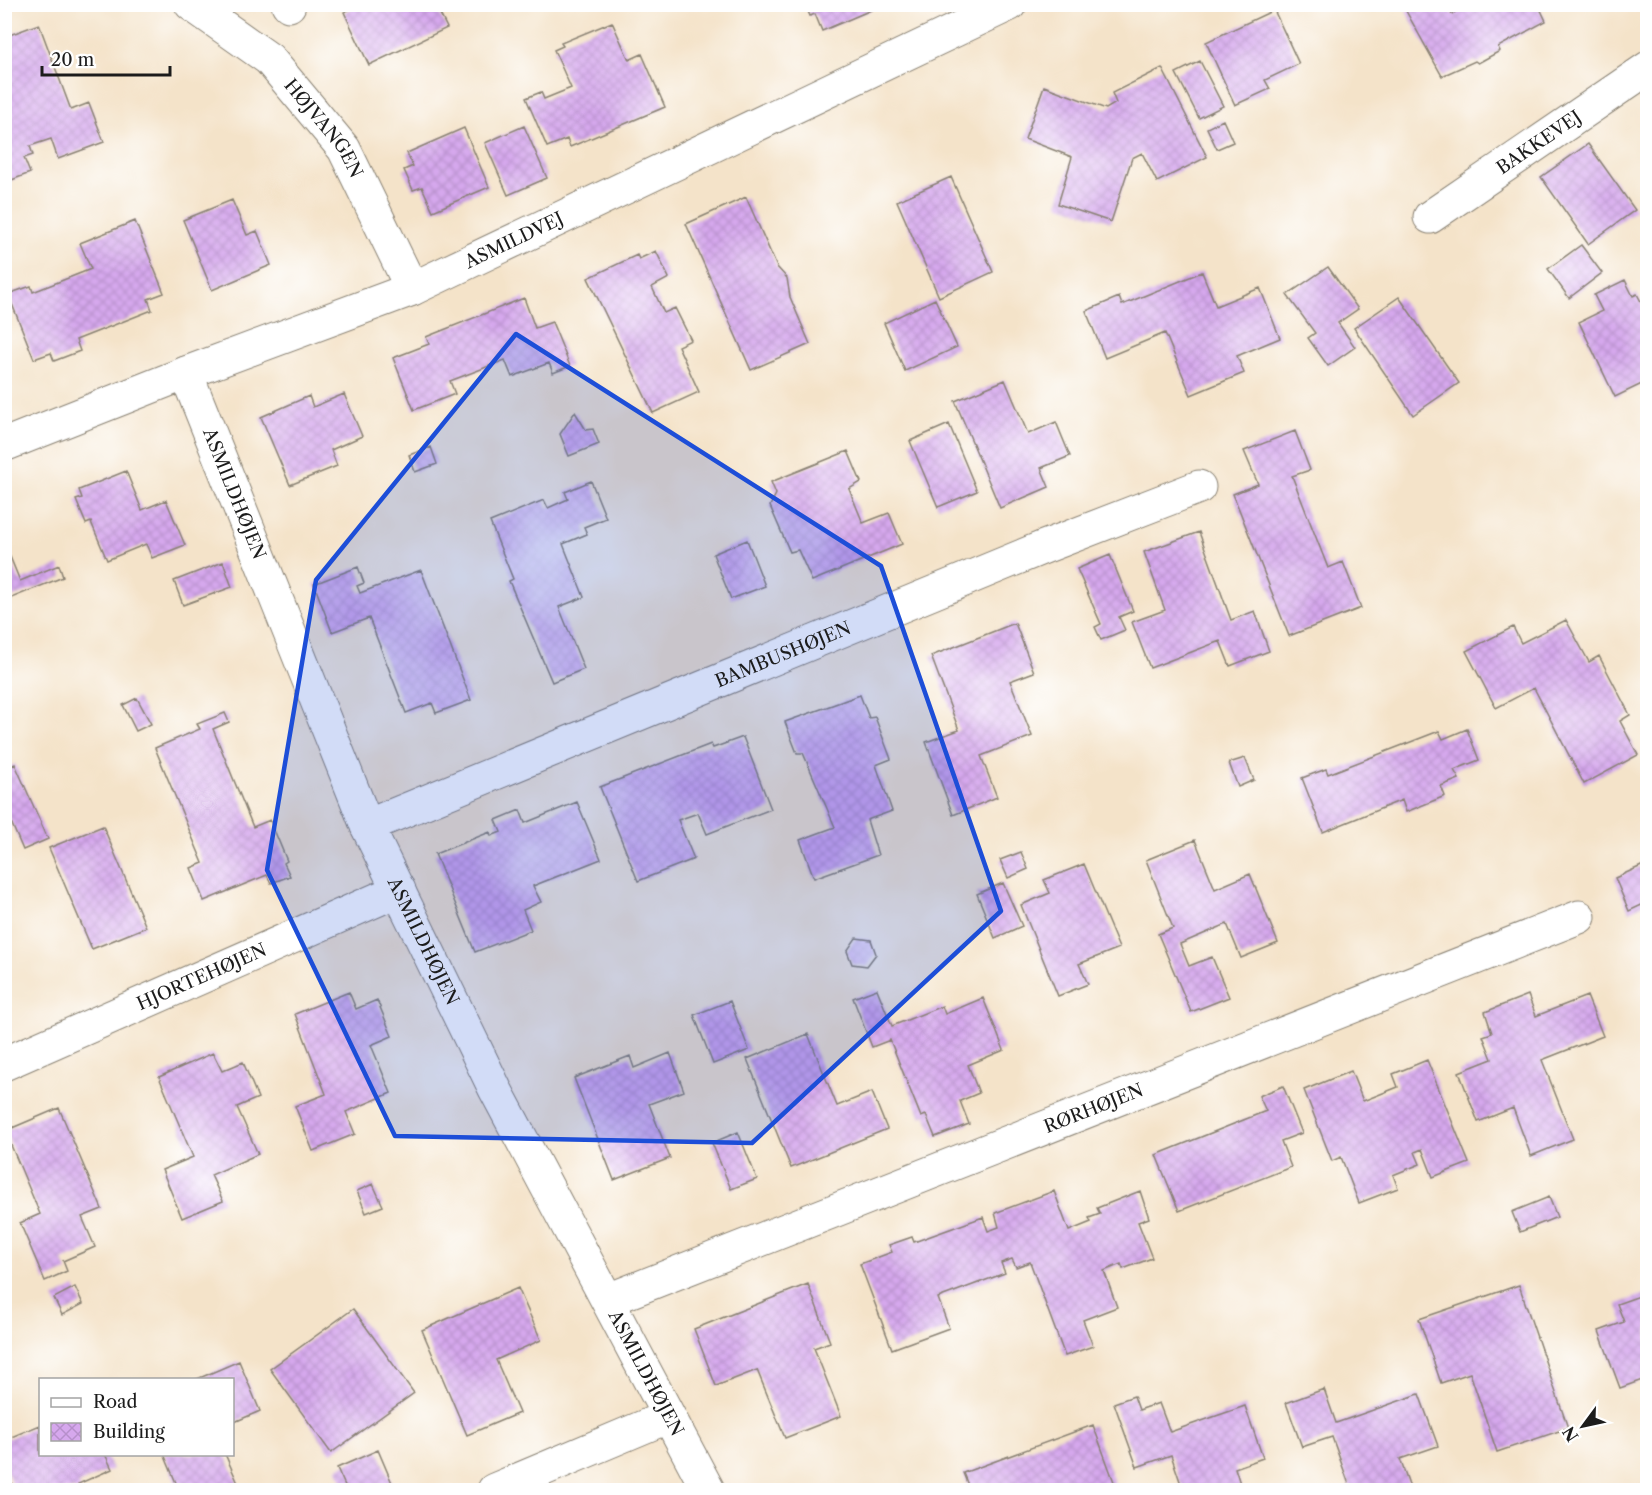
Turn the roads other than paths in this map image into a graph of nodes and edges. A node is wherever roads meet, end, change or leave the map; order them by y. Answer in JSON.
{"nodes":[{"id":1,"x":190,"y":4,"type":"edge"},
{"id":2,"x":1010,"y":4,"type":"edge"},
{"id":3,"x":1647,"y":68,"type":"edge"},
{"id":4,"x":1430,"y":217,"type":"dead end"},
{"id":5,"x":412,"y":289,"type":"junction"},
{"id":6,"x":186,"y":373,"type":"junction"},
{"id":7,"x":4,"y":445,"type":"edge"},
{"id":8,"x":1199,"y":487,"type":"dead end"},
{"id":9,"x":367,"y":826,"type":"junction"},
{"id":10,"x":399,"y":890,"type":"junction"},
{"id":11,"x":1579,"y":917,"type":"dead end"},
{"id":12,"x":4,"y":1064,"type":"edge"},
{"id":13,"x":608,"y":1300,"type":"junction"},
{"id":14,"x":667,"y":1417,"type":"junction"},
{"id":15,"x":494,"y":1491,"type":"edge"},
{"id":16,"x":708,"y":1491,"type":"edge"}],
"edges":[{"from":1,"to":5,"type":"street","name":"HØJVANGEN"},
{"from":2,"to":5,"type":"street","name":"ASMILDVEJ"},
{"from":3,"to":4,"type":"street","name":"BAKKEVEJ"},
{"from":5,"to":6,"type":"street","name":"ASMILDVEJ"},
{"from":6,"to":7,"type":"street","name":"ASMILDVEJ"},
{"from":6,"to":9,"type":"street","name":"ASMILDHØJEN"},
{"from":8,"to":9,"type":"street","name":"BAMBUSHØJEN"},
{"from":9,"to":10,"type":"street","name":"ASMILDHØJEN"},
{"from":10,"to":12,"type":"street","name":"HJORTEHØJEN"},
{"from":10,"to":13,"type":"street","name":"ASMILDHØJEN"},
{"from":11,"to":13,"type":"street","name":"RØRHØJEN"},
{"from":13,"to":14,"type":"street","name":"ASMILDHØJEN"},
{"from":14,"to":15,"type":"street"},
{"from":14,"to":16,"type":"street","name":"ASMILDHØJEN"}]}
